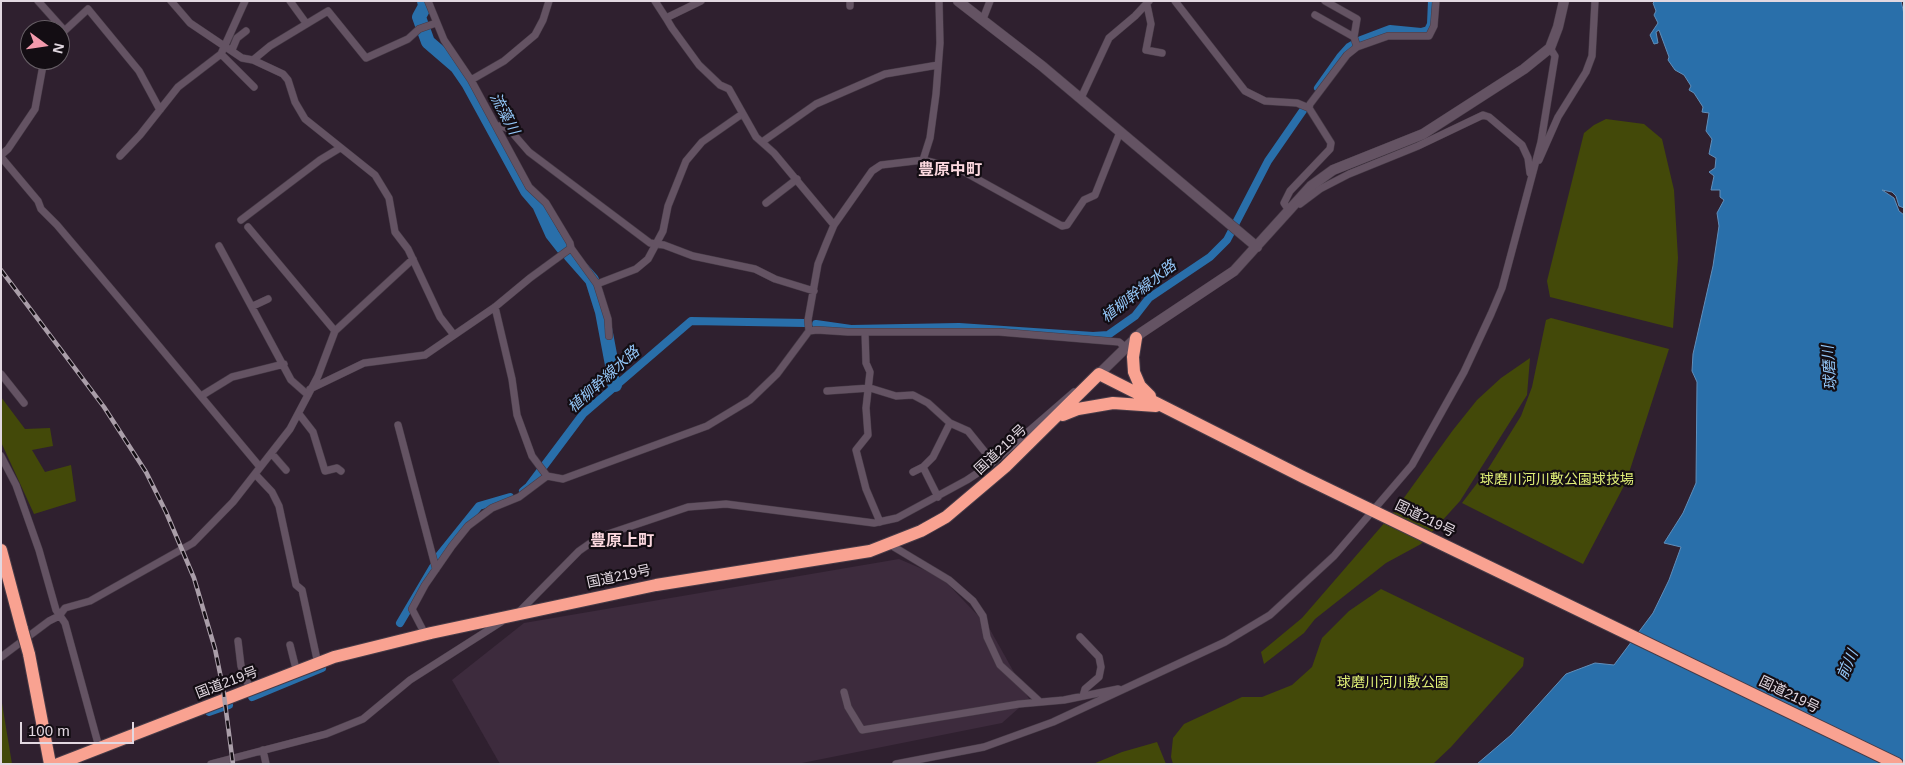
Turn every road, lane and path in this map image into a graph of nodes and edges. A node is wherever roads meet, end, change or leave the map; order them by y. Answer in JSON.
{"nodes":[{"id":1,"x":38,"y":1,"type":"edge"},
{"id":2,"x":171,"y":1,"type":"edge"},
{"id":3,"x":246,"y":1,"type":"edge"},
{"id":4,"x":290,"y":1,"type":"edge"},
{"id":5,"x":428,"y":1,"type":"edge"},
{"id":6,"x":548,"y":1,"type":"edge"},
{"id":7,"x":655,"y":1,"type":"edge"},
{"id":8,"x":701,"y":1,"type":"edge"},
{"id":9,"x":939,"y":1,"type":"edge"},
{"id":10,"x":958,"y":1,"type":"edge"},
{"id":11,"x":990,"y":1,"type":"edge"},
{"id":12,"x":1175,"y":1,"type":"edge"},
{"id":13,"x":1325,"y":1,"type":"edge"},
{"id":14,"x":1436,"y":1,"type":"edge"},
{"id":15,"x":1564,"y":1,"type":"edge"},
{"id":16,"x":1595,"y":1,"type":"edge"},
{"id":17,"x":1145,"y":4,"type":"edge"},
{"id":18,"x":1316,"y":15,"type":"dead end"},
{"id":19,"x":666,"y":18,"type":"junction"},
{"id":20,"x":983,"y":19,"type":"junction"},
{"id":21,"x":52,"y":20,"type":"edge"},
{"id":22,"x":306,"y":23,"type":"junction"},
{"id":23,"x":436,"y":23,"type":"junction"},
{"id":24,"x":70,"y":26,"type":"edge"},
{"id":25,"x":246,"y":31,"type":"dead end"},
{"id":26,"x":1355,"y":43,"type":"junction"},
{"id":27,"x":228,"y":48,"type":"junction"},
{"id":28,"x":1550,"y":48,"type":"junction"},
{"id":29,"x":1162,"y":53,"type":"dead end"},
{"id":30,"x":221,"y":54,"type":"junction"},
{"id":31,"x":253,"y":60,"type":"junction"},
{"id":32,"x":938,"y":65,"type":"junction"},
{"id":33,"x":42,"y":70,"type":"edge"},
{"id":34,"x":471,"y":80,"type":"junction"},
{"id":35,"x":254,"y":87,"type":"dead end"},
{"id":36,"x":1081,"y":98,"type":"junction"},
{"id":37,"x":1310,"y":108,"type":"junction"},
{"id":38,"x":160,"y":110,"type":"junction"},
{"id":39,"x":742,"y":114,"type":"junction"},
{"id":40,"x":496,"y":126,"type":"junction"},
{"id":41,"x":1120,"y":132,"type":"junction"},
{"id":42,"x":762,"y":142,"type":"junction"},
{"id":43,"x":340,"y":148,"type":"junction"},
{"id":44,"x":1,"y":156,"type":"edge"},
{"id":45,"x":120,"y":156,"type":"dead end"},
{"id":46,"x":923,"y":160,"type":"junction"},
{"id":47,"x":1531,"y":176,"type":"junction"},
{"id":48,"x":797,"y":179,"type":"junction"},
{"id":49,"x":766,"y":203,"type":"dead end"},
{"id":50,"x":1288,"y":209,"type":"junction"},
{"id":51,"x":241,"y":220,"type":"dead end"},
{"id":52,"x":834,"y":225,"type":"junction"},
{"id":53,"x":1275,"y":225,"type":"junction"},
{"id":54,"x":248,"y":227,"type":"dead end"},
{"id":55,"x":657,"y":244,"type":"junction"},
{"id":56,"x":219,"y":246,"type":"dead end"},
{"id":57,"x":1257,"y":247,"type":"junction"},
{"id":58,"x":571,"y":248,"type":"junction"},
{"id":59,"x":413,"y":259,"type":"junction"},
{"id":60,"x":597,"y":284,"type":"junction"},
{"id":61,"x":814,"y":291,"type":"junction"},
{"id":62,"x":268,"y":299,"type":"dead end"},
{"id":63,"x":252,"y":306,"type":"junction"},
{"id":64,"x":495,"y":308,"type":"junction"},
{"id":65,"x":335,"y":331,"type":"junction"},
{"id":66,"x":809,"y":331,"type":"junction"},
{"id":67,"x":865,"y":332,"type":"junction"},
{"id":68,"x":454,"y":335,"type":"junction"},
{"id":69,"x":609,"y":336,"type":"dead end"},
{"id":70,"x":1136,"y":338,"type":"junction"},
{"id":71,"x":1125,"y":347,"type":"junction"},
{"id":72,"x":284,"y":364,"type":"junction"},
{"id":73,"x":1,"y":374,"type":"edge"},
{"id":74,"x":1099,"y":374,"type":"junction"},
{"id":75,"x":870,"y":388,"type":"junction"},
{"id":76,"x":827,"y":391,"type":"dead end"},
{"id":77,"x":309,"y":392,"type":"junction"},
{"id":78,"x":201,"y":396,"type":"junction"},
{"id":79,"x":24,"y":403,"type":"dead end"},
{"id":80,"x":1161,"y":406,"type":"junction"},
{"id":81,"x":299,"y":414,"type":"junction"},
{"id":82,"x":1056,"y":418,"type":"junction"},
{"id":83,"x":950,"y":423,"type":"junction"},
{"id":84,"x":398,"y":426,"type":"dead end"},
{"id":85,"x":272,"y":454,"type":"junction"},
{"id":86,"x":1,"y":456,"type":"edge"},
{"id":87,"x":993,"y":462,"type":"junction"},
{"id":88,"x":923,"y":466,"type":"junction"},
{"id":89,"x":286,"y":470,"type":"dead end"},
{"id":90,"x":258,"y":471,"type":"junction"},
{"id":91,"x":341,"y":471,"type":"dead end"},
{"id":92,"x":913,"y":472,"type":"dead end"},
{"id":93,"x":547,"y":476,"type":"junction"},
{"id":94,"x":938,"y":497,"type":"junction"},
{"id":95,"x":1375,"y":511,"type":"junction"},
{"id":96,"x":880,"y":522,"type":"junction"},
{"id":97,"x":888,"y":544,"type":"junction"},
{"id":98,"x":1,"y":550,"type":"edge"},
{"id":99,"x":436,"y":569,"type":"junction"},
{"id":100,"x":516,"y":615,"type":"junction"},
{"id":101,"x":59,"y":616,"type":"junction"},
{"id":102,"x":425,"y":634,"type":"junction"},
{"id":103,"x":1080,"y":637,"type":"dead end"},
{"id":104,"x":238,"y":641,"type":"dead end"},
{"id":105,"x":290,"y":645,"type":"dead end"},
{"id":106,"x":1,"y":657,"type":"edge"},
{"id":107,"x":318,"y":664,"type":"junction"},
{"id":108,"x":297,"y":673,"type":"junction"},
{"id":109,"x":1126,"y":688,"type":"junction"},
{"id":110,"x":250,"y":689,"type":"junction"},
{"id":111,"x":844,"y":692,"type":"dead end"},
{"id":112,"x":1084,"y":696,"type":"junction"},
{"id":113,"x":1040,"y":702,"type":"junction"},
{"id":114,"x":99,"y":747,"type":"junction"},
{"id":115,"x":263,"y":750,"type":"junction"},
{"id":116,"x":49,"y":758,"type":"edge"},
{"id":117,"x":58,"y":764,"type":"edge"},
{"id":118,"x":211,"y":764,"type":"edge"},
{"id":119,"x":266,"y":764,"type":"edge"},
{"id":120,"x":896,"y":764,"type":"edge"},
{"id":121,"x":1897,"y":764,"type":"edge"}],
"edges":[{"from":1,"to":21,"type":"street"},
{"from":2,"to":27,"type":"street"},
{"from":3,"to":27,"type":"street"},
{"from":4,"to":22,"type":"street"},
{"from":5,"to":23,"type":"street"},
{"from":6,"to":34,"type":"street"},
{"from":7,"to":19,"type":"street"},
{"from":8,"to":19,"type":"street"},
{"from":9,"to":32,"type":"street"},
{"from":10,"to":20,"type":"street"},
{"from":11,"to":20,"type":"street"},
{"from":12,"to":37,"type":"street"},
{"from":13,"to":26,"type":"street"},
{"from":14,"to":26,"type":"street"},
{"from":15,"to":28,"type":"street"},
{"from":16,"to":47,"type":"street"},
{"from":17,"to":29,"type":"street"},
{"from":17,"to":36,"type":"street"},
{"from":18,"to":26,"type":"street"},
{"from":19,"to":39,"type":"street"},
{"from":20,"to":36,"type":"street"},
{"from":22,"to":23,"type":"street"},
{"from":22,"to":31,"type":"street"},
{"from":23,"to":34,"type":"street"},
{"from":24,"to":38,"type":"street"},
{"from":25,"to":27,"type":"street"},
{"from":26,"to":37,"type":"street"},
{"from":27,"to":30,"type":"street"},
{"from":27,"to":31,"type":"street"},
{"from":28,"to":47,"type":"street"},
{"from":28,"to":50,"type":"street"},
{"from":30,"to":35,"type":"street"},
{"from":30,"to":38,"type":"street"},
{"from":31,"to":43,"type":"street"},
{"from":32,"to":42,"type":"street"},
{"from":32,"to":46,"type":"street"},
{"from":33,"to":44,"type":"street"},
{"from":34,"to":40,"type":"street"},
{"from":36,"to":41,"type":"street"},
{"from":37,"to":50,"type":"street"},
{"from":38,"to":45,"type":"street"},
{"from":39,"to":42,"type":"street"},
{"from":39,"to":55,"type":"street"},
{"from":40,"to":55,"type":"street"},
{"from":40,"to":58,"type":"street"},
{"from":41,"to":46,"type":"street"},
{"from":41,"to":57,"type":"street"},
{"from":42,"to":48,"type":"street"},
{"from":43,"to":51,"type":"street"},
{"from":43,"to":59,"type":"street"},
{"from":44,"to":78,"type":"street"},
{"from":46,"to":52,"type":"street"},
{"from":47,"to":53,"type":"street"},
{"from":47,"to":95,"type":"street"},
{"from":48,"to":49,"type":"street"},
{"from":48,"to":52,"type":"street"},
{"from":50,"to":53,"type":"street"},
{"from":52,"to":61,"type":"street"},
{"from":53,"to":57,"type":"street"},
{"from":54,"to":65,"type":"street"},
{"from":55,"to":60,"type":"street"},
{"from":55,"to":61,"type":"street"},
{"from":56,"to":63,"type":"street"},
{"from":57,"to":70,"type":"street"},
{"from":58,"to":60,"type":"street"},
{"from":58,"to":64,"type":"street"},
{"from":59,"to":65,"type":"street"},
{"from":59,"to":68,"type":"street"},
{"from":60,"to":69,"type":"street"},
{"from":61,"to":66,"type":"street"},
{"from":62,"to":63,"type":"street"},
{"from":63,"to":72,"type":"street"},
{"from":64,"to":68,"type":"street"},
{"from":64,"to":93,"type":"street"},
{"from":65,"to":77,"type":"street"},
{"from":66,"to":67,"type":"street"},
{"from":66,"to":93,"type":"street"},
{"from":67,"to":71,"type":"street"},
{"from":67,"to":75,"type":"street"},
{"from":68,"to":77,"type":"street"},
{"from":70,"to":71,"type":"street"},
{"from":70,"to":80,"type":"highway"},
{"from":71,"to":74,"type":"street"},
{"from":72,"to":77,"type":"street"},
{"from":72,"to":78,"type":"street"},
{"from":73,"to":79,"type":"street"},
{"from":74,"to":80,"type":"highway","name":"国道219号"},
{"from":74,"to":82,"type":"highway","name":"国道219号"},
{"from":74,"to":87,"type":"street"},
{"from":75,"to":76,"type":"street"},
{"from":75,"to":83,"type":"street"},
{"from":75,"to":96,"type":"street"},
{"from":77,"to":81,"type":"street"},
{"from":78,"to":90,"type":"street"},
{"from":80,"to":82,"type":"highway"},
{"from":80,"to":95,"type":"highway","name":"国道219号"},
{"from":81,"to":85,"type":"street"},
{"from":81,"to":91,"type":"street"},
{"from":82,"to":97,"type":"highway","name":"国道219号"},
{"from":83,"to":87,"type":"street"},
{"from":83,"to":88,"type":"street"},
{"from":84,"to":99,"type":"street"},
{"from":85,"to":89,"type":"street"},
{"from":85,"to":90,"type":"street"},
{"from":86,"to":101,"type":"street"},
{"from":87,"to":94,"type":"street"},
{"from":88,"to":92,"type":"street"},
{"from":88,"to":94,"type":"street"},
{"from":90,"to":101,"type":"street"},
{"from":90,"to":107,"type":"street"},
{"from":93,"to":99,"type":"street"},
{"from":94,"to":96,"type":"street"},
{"from":95,"to":109,"type":"street"},
{"from":95,"to":121,"type":"highway","name":"国道219号"},
{"from":96,"to":100,"type":"street"},
{"from":97,"to":100,"type":"highway","name":"国道219号"},
{"from":97,"to":113,"type":"street"},
{"from":98,"to":116,"type":"highway","bridge":true},
{"from":99,"to":102,"type":"street"},
{"from":100,"to":102,"type":"highway","name":"国道219号"},
{"from":100,"to":115,"type":"street"},
{"from":101,"to":106,"type":"street"},
{"from":101,"to":114,"type":"street"},
{"from":102,"to":107,"type":"highway","name":"国道219号"},
{"from":103,"to":112,"type":"street"},
{"from":104,"to":110,"type":"street"},
{"from":105,"to":108,"type":"street"},
{"from":107,"to":108,"type":"highway","name":"国道219号"},
{"from":108,"to":110,"type":"highway","name":"国道219号"},
{"from":109,"to":112,"type":"street"},
{"from":109,"to":120,"type":"street"},
{"from":110,"to":114,"type":"highway","name":"国道219号"},
{"from":111,"to":113,"type":"street"},
{"from":112,"to":113,"type":"street"},
{"from":114,"to":117,"type":"highway","name":"国道219号"},
{"from":115,"to":118,"type":"street"},
{"from":115,"to":119,"type":"street"}]}
